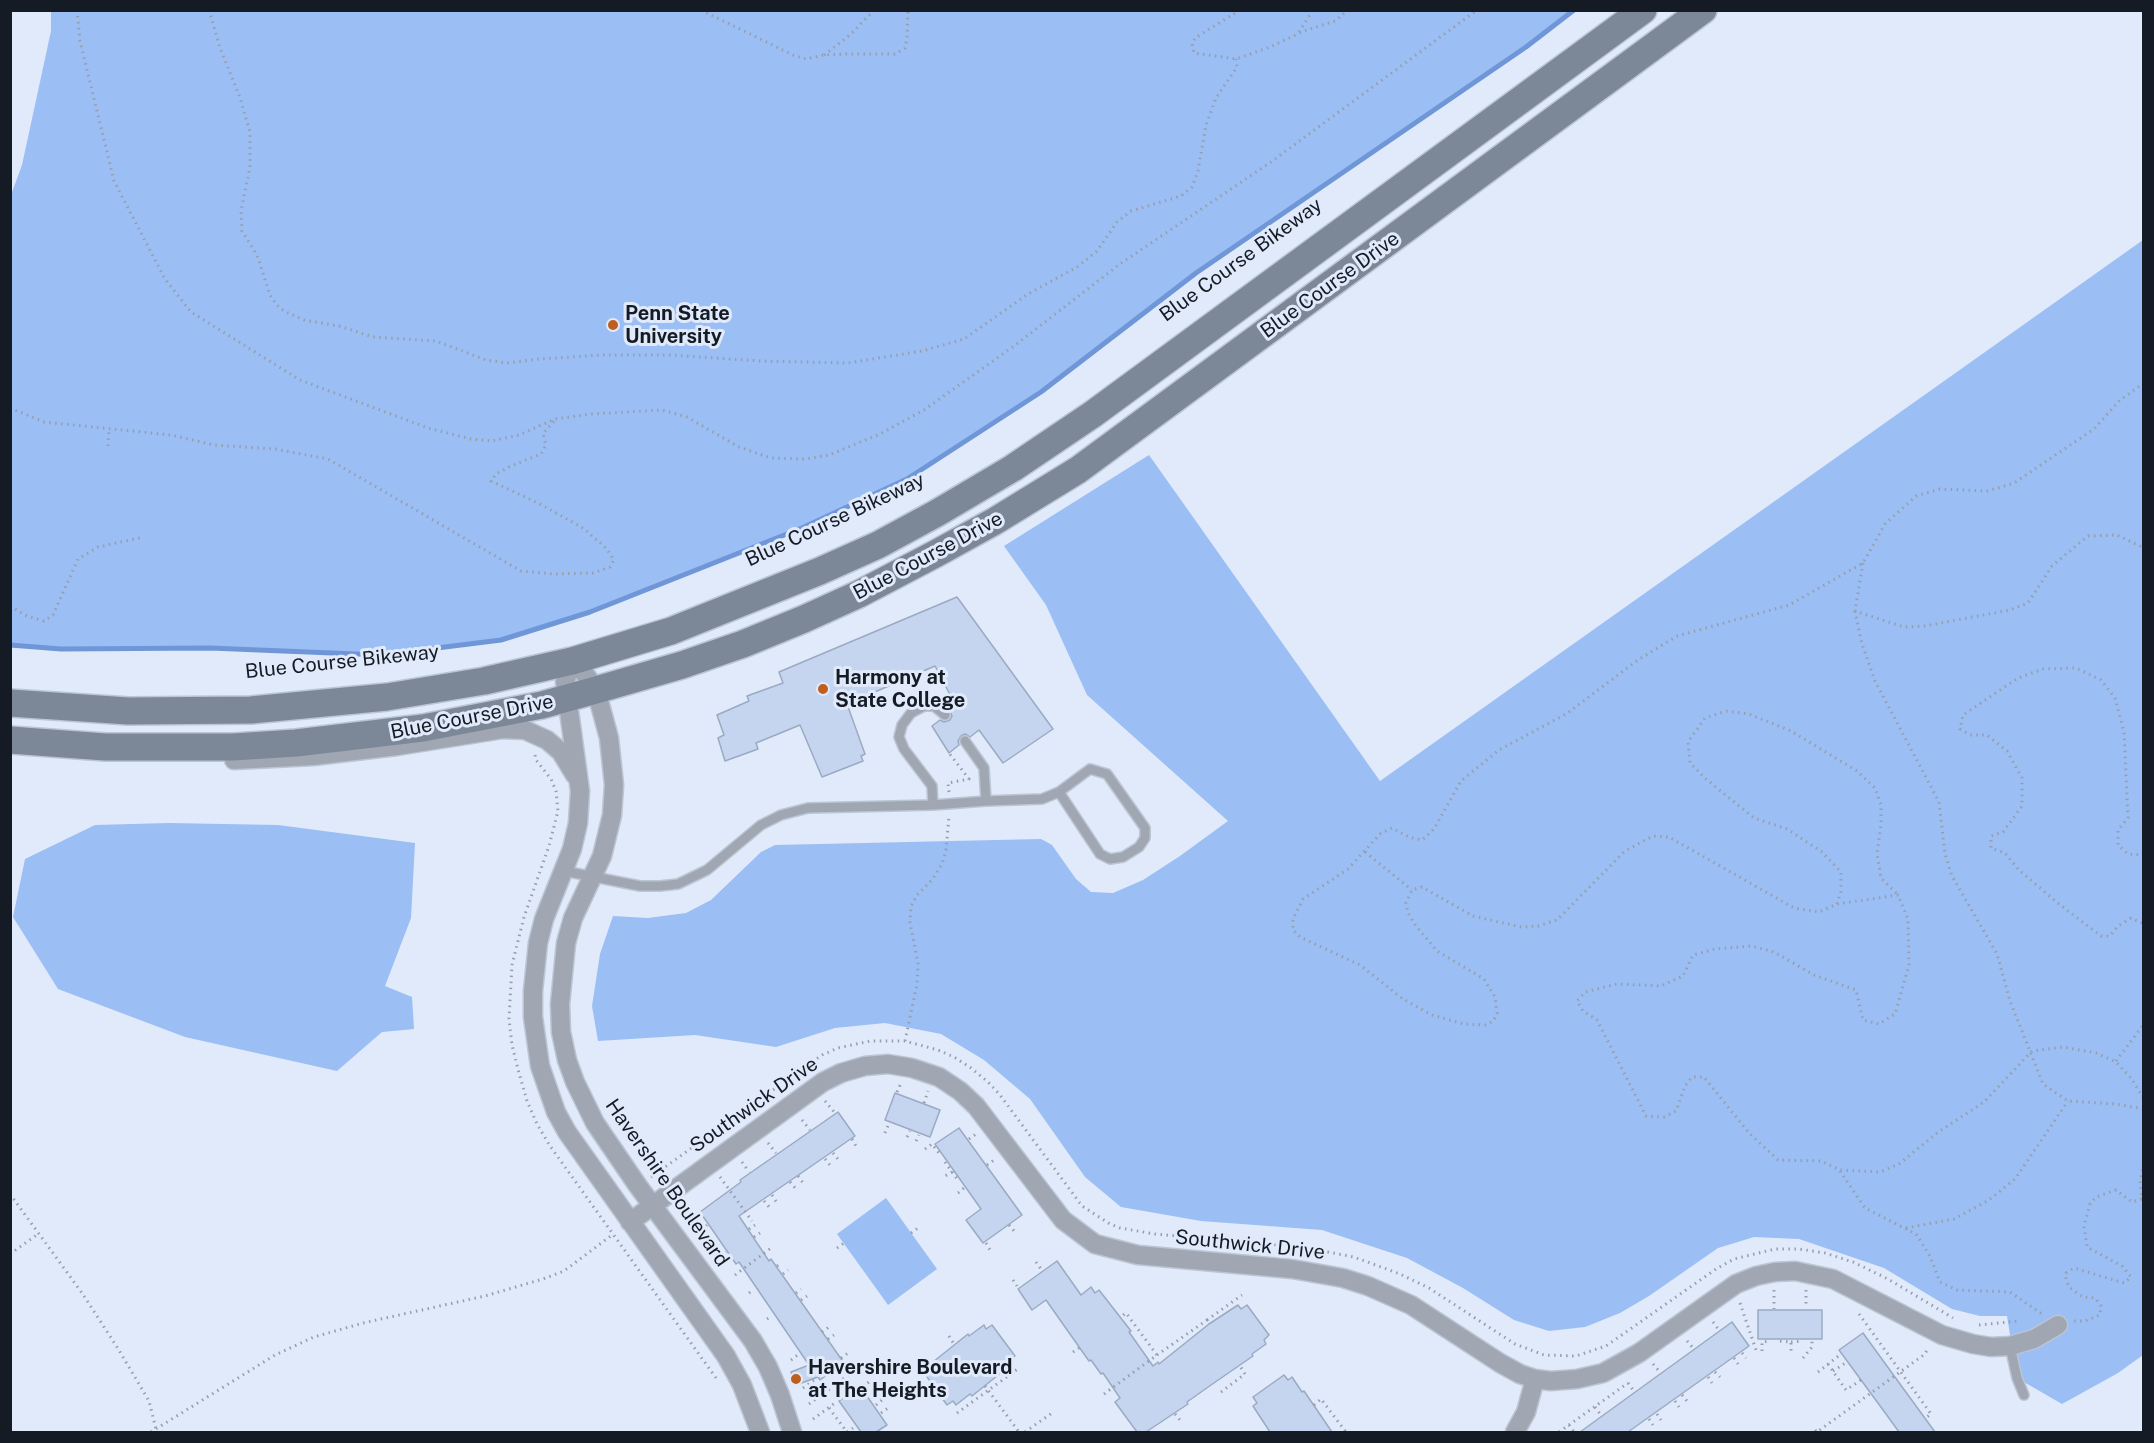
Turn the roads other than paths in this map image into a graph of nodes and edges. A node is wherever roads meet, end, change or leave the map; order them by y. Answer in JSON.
{"nodes":[{"id":1,"x":1643,"y":10,"type":"edge"},
{"id":2,"x":1703,"y":10,"type":"edge"},
{"id":3,"x":572,"y":661,"type":"junction"},
{"id":4,"x":596,"y":690,"type":"junction"},
{"id":5,"x":567,"y":698,"type":"junction"},
{"id":6,"x":10,"y":703,"type":"edge"},
{"id":7,"x":945,"y":715,"type":"dead end"},
{"id":8,"x":10,"y":740,"type":"edge"},
{"id":9,"x":965,"y":741,"type":"dead end"},
{"id":10,"x":105,"y":747,"type":"junction"},
{"id":11,"x":580,"y":791,"type":"junction"},
{"id":12,"x":1059,"y":792,"type":"junction"},
{"id":13,"x":986,"y":801,"type":"junction"},
{"id":14,"x":933,"y":805,"type":"junction"},
{"id":15,"x":564,"y":872,"type":"junction"},
{"id":16,"x":591,"y":876,"type":"junction"},
{"id":17,"x":652,"y":1205,"type":"junction"},
{"id":18,"x":630,"y":1222,"type":"junction"},
{"id":19,"x":2060,"y":1322,"type":"road end"},
{"id":20,"x":2010,"y":1346,"type":"junction"},
{"id":21,"x":1535,"y":1379,"type":"junction"},
{"id":22,"x":2024,"y":1395,"type":"dead end"},
{"id":23,"x":760,"y":1432,"type":"edge"},
{"id":24,"x":792,"y":1432,"type":"edge"},
{"id":25,"x":1515,"y":1432,"type":"edge"}],
"edges":[{"from":1,"to":3,"type":"main road","name":"Blue Course Drive"},
{"from":2,"to":4,"type":"main road","name":"Blue Course Drive"},
{"from":3,"to":4,"type":"street","name":"Havershire Boulevard"},
{"from":3,"to":5,"type":"street"},
{"from":3,"to":6,"type":"main road","name":"Blue Course Drive"},
{"from":4,"to":5,"type":"main road","name":"Blue Course Drive"},
{"from":4,"to":16,"type":"street","name":"Havershire Boulevard"},
{"from":5,"to":10,"type":"main road","name":"Blue Course Drive"},
{"from":5,"to":11,"type":"street"},
{"from":7,"to":14,"type":"lane"},
{"from":8,"to":10,"type":"main road","name":"Blue Course Drive"},
{"from":9,"to":13,"type":"lane"},
{"from":10,"to":11,"type":"street"},
{"from":11,"to":15,"type":"street"},
{"from":12,"to":12,"type":"lane"},
{"from":12,"to":13,"type":"lane"},
{"from":13,"to":14,"type":"lane"},
{"from":14,"to":16,"type":"lane"},
{"from":15,"to":16,"type":"lane"},
{"from":15,"to":18,"type":"street"},
{"from":16,"to":17,"type":"street","name":"Havershire Boulevard"},
{"from":17,"to":18,"type":"street","name":"Southwick Drive"},
{"from":17,"to":21,"type":"street","name":"Southwick Drive"},
{"from":17,"to":24,"type":"street","name":"Havershire Boulevard"},
{"from":18,"to":23,"type":"street"},
{"from":19,"to":20,"type":"street","name":"Southwick Drive"},
{"from":20,"to":21,"type":"street","name":"Southwick Drive"},
{"from":20,"to":22,"type":"lane"},
{"from":21,"to":25,"type":"street"}]}
